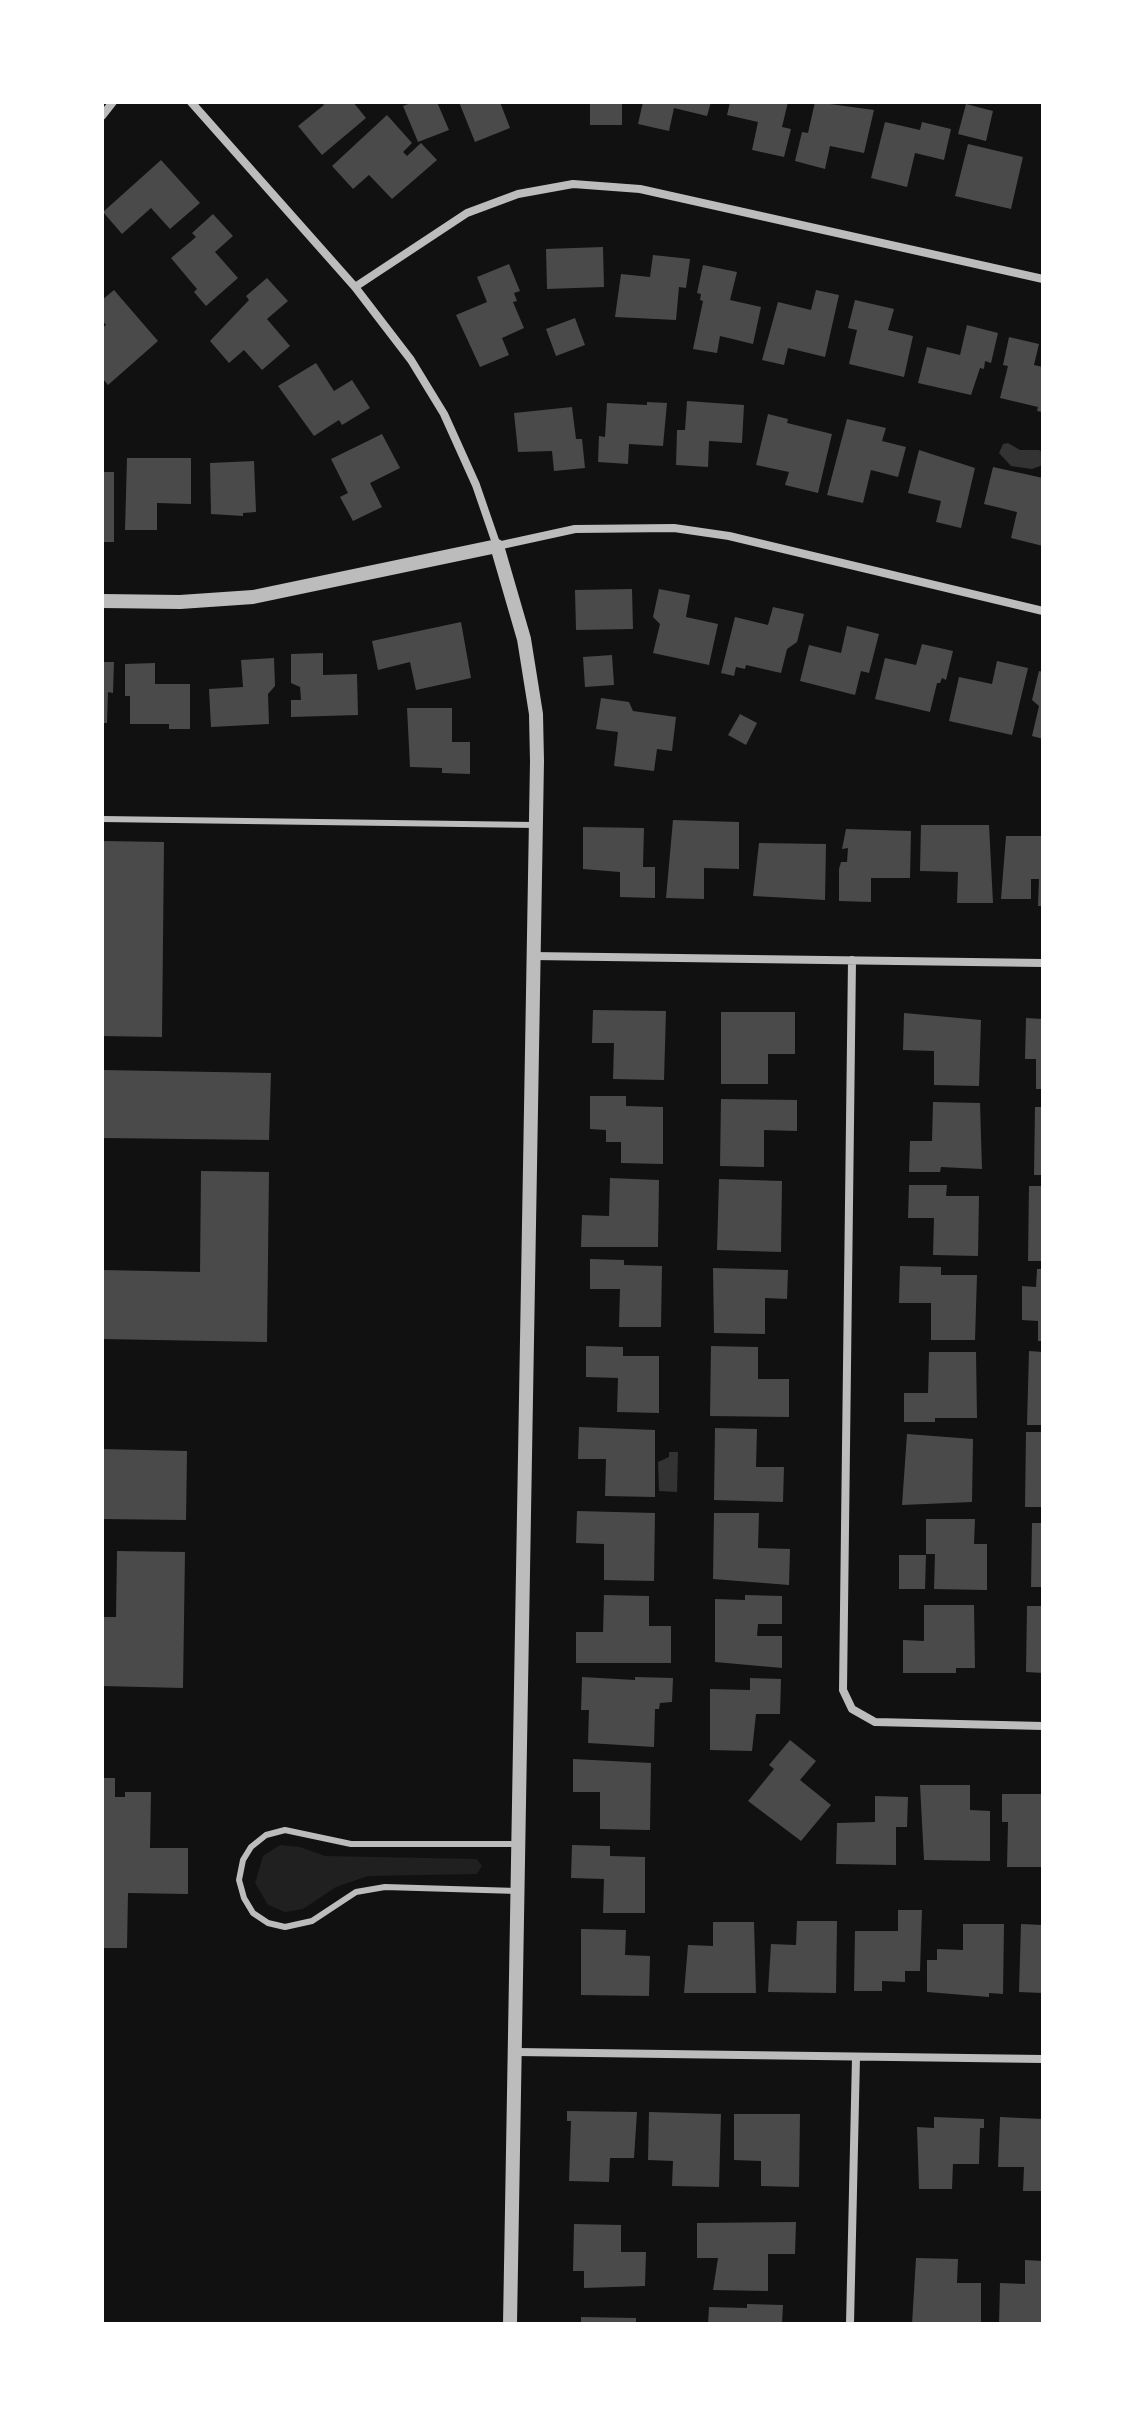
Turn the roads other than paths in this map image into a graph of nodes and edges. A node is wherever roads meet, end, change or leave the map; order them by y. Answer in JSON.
{"nodes":[{"id":1,"x":113,"y":102,"type":"edge"},
{"id":2,"x":191,"y":102,"type":"edge"},
{"id":3,"x":102,"y":116,"type":"edge"},
{"id":4,"x":1043,"y":279,"type":"edge"},
{"id":5,"x":355,"y":287,"type":"junction"},
{"id":6,"x":497,"y":546,"type":"junction"},
{"id":7,"x":102,"y":601,"type":"edge"},
{"id":8,"x":1043,"y":611,"type":"edge"},
{"id":9,"x":102,"y":819,"type":"edge"},
{"id":10,"x":535,"y":825,"type":"junction"},
{"id":11,"x":533,"y":956,"type":"junction"},
{"id":12,"x":852,"y":960,"type":"junction"},
{"id":13,"x":1043,"y":963,"type":"edge"},
{"id":14,"x":1043,"y":1726,"type":"edge"},
{"id":15,"x":518,"y":1844,"type":"junction"},
{"id":16,"x":518,"y":1891,"type":"junction"},
{"id":17,"x":516,"y":2052,"type":"junction"},
{"id":18,"x":856,"y":2057,"type":"junction"},
{"id":19,"x":1043,"y":2059,"type":"edge"},
{"id":20,"x":510,"y":2324,"type":"edge"},
{"id":21,"x":850,"y":2324,"type":"edge"}],
"edges":[{"from":1,"to":3,"type":"street"},
{"from":2,"to":5,"type":"street"},
{"from":4,"to":5,"type":"street"},
{"from":5,"to":6,"type":"street"},
{"from":6,"to":7,"type":"street"},
{"from":6,"to":8,"type":"street"},
{"from":6,"to":10,"type":"street"},
{"from":9,"to":10,"type":"lane"},
{"from":10,"to":11,"type":"street"},
{"from":11,"to":12,"type":"street"},
{"from":11,"to":15,"type":"street"},
{"from":12,"to":13,"type":"street"},
{"from":12,"to":14,"type":"street"},
{"from":15,"to":16,"type":"street"},
{"from":15,"to":16,"type":"lane"},
{"from":16,"to":17,"type":"street"},
{"from":17,"to":18,"type":"street"},
{"from":17,"to":20,"type":"street"},
{"from":18,"to":19,"type":"street"},
{"from":18,"to":21,"type":"street"}]}
